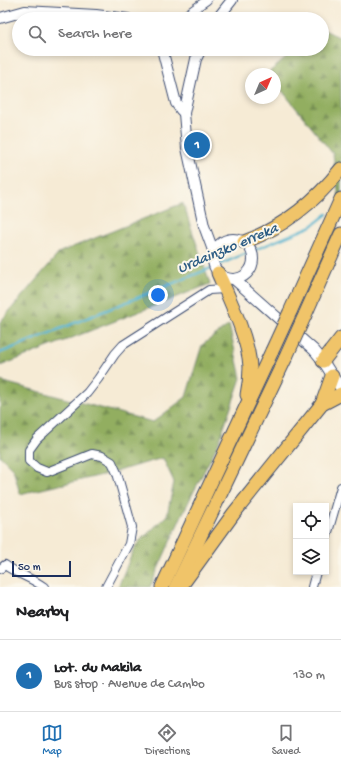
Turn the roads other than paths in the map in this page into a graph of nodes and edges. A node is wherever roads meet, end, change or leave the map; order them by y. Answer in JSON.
{"nodes":[{"id":1,"x":207,"y":0,"type":"edge"},
{"id":2,"x":232,"y":0,"type":"edge"},
{"id":3,"x":21,"y":12,"type":"edge"},
{"id":4,"x":43,"y":12,"type":"edge"},
{"id":5,"x":190,"y":12,"type":"edge"},
{"id":6,"x":223,"y":12,"type":"edge"},
{"id":7,"x":12,"y":15,"type":"edge"},
{"id":8,"x":0,"y":18,"type":"edge"},
{"id":9,"x":164,"y":56,"type":"edge"},
{"id":10,"x":197,"y":56,"type":"edge"},
{"id":11,"x":184,"y":112,"type":"junction"},
{"id":12,"x":341,"y":169,"type":"edge"},
{"id":13,"x":339,"y":203,"type":"edge"},
{"id":14,"x":204,"y":226,"type":"junction"},
{"id":15,"x":341,"y":234,"type":"edge"},
{"id":16,"x":224,"y":242,"type":"junction"},
{"id":17,"x":249,"y":248,"type":"junction"},
{"id":18,"x":216,"y":264,"type":"junction"},
{"id":19,"x":247,"y":275,"type":"junction"},
{"id":20,"x":230,"y":284,"type":"junction"},
{"id":21,"x":252,"y":295,"type":"junction"},
{"id":22,"x":341,"y":338,"type":"edge"},
{"id":23,"x":323,"y":361,"type":"junction"},
{"id":24,"x":332,"y":376,"type":"junction"},
{"id":25,"x":341,"y":389,"type":"edge"},
{"id":26,"x":341,"y":394,"type":"edge"},
{"id":27,"x":322,"y":404,"type":"junction"},
{"id":28,"x":243,"y":415,"type":"junction"},
{"id":29,"x":341,"y":487,"type":"edge"},
{"id":30,"x":329,"y":529,"type":"edge"},
{"id":31,"x":0,"y":569,"type":"edge"},
{"id":32,"x":315,"y":575,"type":"edge"},
{"id":33,"x":44,"y":587,"type":"edge"},
{"id":34,"x":106,"y":587,"type":"edge"},
{"id":35,"x":162,"y":587,"type":"edge"},
{"id":36,"x":176,"y":587,"type":"edge"},
{"id":37,"x":181,"y":587,"type":"edge"},
{"id":38,"x":312,"y":587,"type":"edge"}],
"edges":[{"from":1,"to":5,"type":"street"},
{"from":2,"to":6,"type":"street"},
{"from":3,"to":4,"type":"street"},
{"from":7,"to":8,"type":"street"},
{"from":9,"to":11,"type":"street"},
{"from":10,"to":11,"type":"street"},
{"from":11,"to":14,"type":"street"},
{"from":12,"to":17,"type":"highway"},
{"from":13,"to":28,"type":"highway","bridge":true},
{"from":14,"to":16,"type":"street"},
{"from":14,"to":18,"type":"street"},
{"from":15,"to":36,"type":"highway","bridge":true},
{"from":16,"to":17,"type":"street"},
{"from":16,"to":18,"type":"street"},
{"from":17,"to":19,"type":"street"},
{"from":18,"to":20,"type":"highway"},
{"from":19,"to":20,"type":"street"},
{"from":19,"to":21,"type":"street"},
{"from":20,"to":21,"type":"street"},
{"from":20,"to":28,"type":"highway"},
{"from":20,"to":34,"type":"street"},
{"from":21,"to":23,"type":"street"},
{"from":22,"to":23,"type":"highway"},
{"from":23,"to":24,"type":"street"},
{"from":24,"to":25,"type":"street"},
{"from":24,"to":27,"type":"highway"},
{"from":26,"to":27,"type":"highway"},
{"from":27,"to":37,"type":"highway"},
{"from":28,"to":35,"type":"highway"},
{"from":29,"to":30,"type":"street"},
{"from":31,"to":33,"type":"street"},
{"from":32,"to":38,"type":"street"}]}
